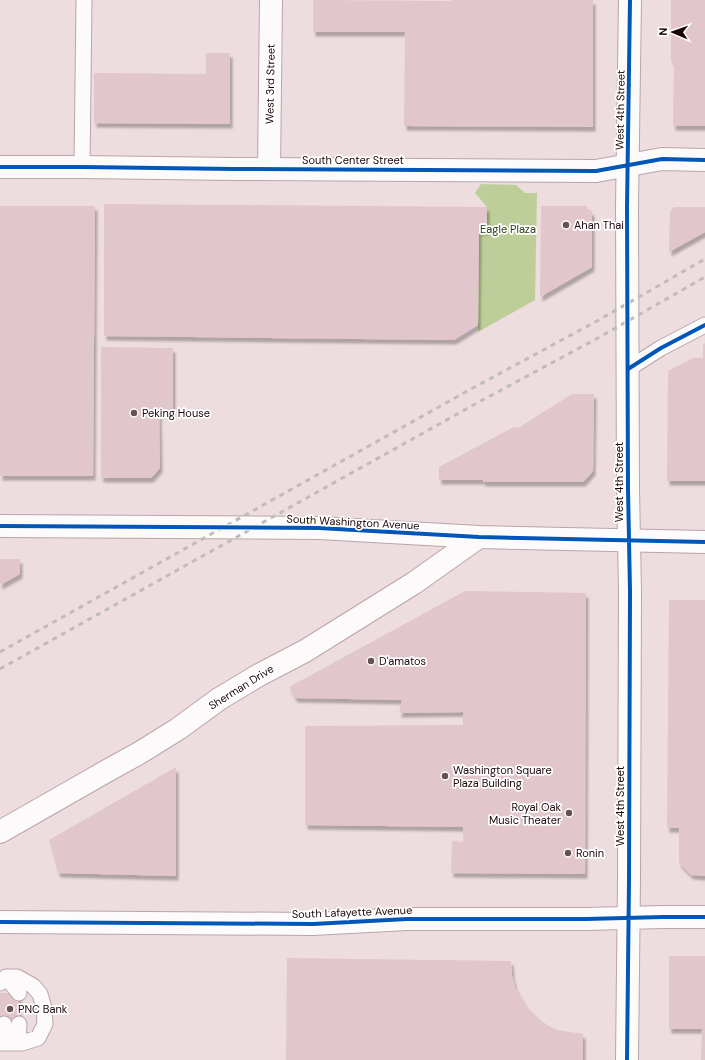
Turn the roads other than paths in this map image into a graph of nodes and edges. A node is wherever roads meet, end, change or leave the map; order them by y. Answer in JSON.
{"nodes":[{"id":1,"x":84,"y":0,"type":"edge"},
{"id":2,"x":271,"y":0,"type":"edge"},
{"id":3,"x":630,"y":0,"type":"edge"},
{"id":4,"x":705,"y":160,"type":"edge"},
{"id":5,"x":628,"y":166,"type":"junction"},
{"id":6,"x":0,"y":167,"type":"edge"},
{"id":7,"x":82,"y":167,"type":"junction"},
{"id":8,"x":269,"y":169,"type":"junction"},
{"id":9,"x":705,"y":324,"type":"edge"},
{"id":10,"x":628,"y":368,"type":"junction"},
{"id":11,"x":0,"y":526,"type":"edge"},
{"id":12,"x":479,"y":537,"type":"junction"},
{"id":13,"x":629,"y":541,"type":"junction"},
{"id":14,"x":705,"y":542,"type":"edge"},
{"id":15,"x":0,"y":832,"type":"edge"},
{"id":16,"x":705,"y":917,"type":"edge"},
{"id":17,"x":629,"y":918,"type":"junction"},
{"id":18,"x":0,"y":922,"type":"edge"},
{"id":19,"x":4,"y":984,"type":"edge"},
{"id":20,"x":19,"y":993,"type":"dead end"},
{"id":21,"x":4,"y":1024,"type":"dead end"},
{"id":22,"x":19,"y":1024,"type":"dead end"},
{"id":23,"x":7,"y":1043,"type":"edge"},
{"id":24,"x":627,"y":1060,"type":"edge"}],
"edges":[{"from":1,"to":7,"type":"lane"},
{"from":2,"to":8,"type":"street","name":"West 3rd Street"},
{"from":3,"to":5,"type":"street","name":"West 4th Street"},
{"from":4,"to":5,"type":"street","name":"South Center Street"},
{"from":5,"to":8,"type":"street","name":"South Center Street"},
{"from":5,"to":10,"type":"street","name":"West 4th Street"},
{"from":6,"to":7,"type":"street","name":"South Center Street"},
{"from":7,"to":8,"type":"street","name":"South Center Street"},
{"from":9,"to":10,"type":"lane"},
{"from":10,"to":13,"type":"street","name":"West 4th Street"},
{"from":11,"to":12,"type":"street","name":"South Washington Avenue"},
{"from":12,"to":13,"type":"street","name":"South Washington Avenue"},
{"from":12,"to":15,"type":"street","name":"Sherman Drive"},
{"from":13,"to":14,"type":"street","name":"South Washington Avenue"},
{"from":13,"to":17,"type":"street","name":"West 4th Street"},
{"from":16,"to":17,"type":"street","name":"South Lafayette Avenue"},
{"from":17,"to":18,"type":"street","name":"South Lafayette Avenue"},
{"from":17,"to":24,"type":"street","name":"West 4th Street"},
{"from":19,"to":20,"type":"lane"},
{"from":19,"to":23,"type":"lane"},
{"from":21,"to":23,"type":"lane"},
{"from":22,"to":23,"type":"lane"}]}
